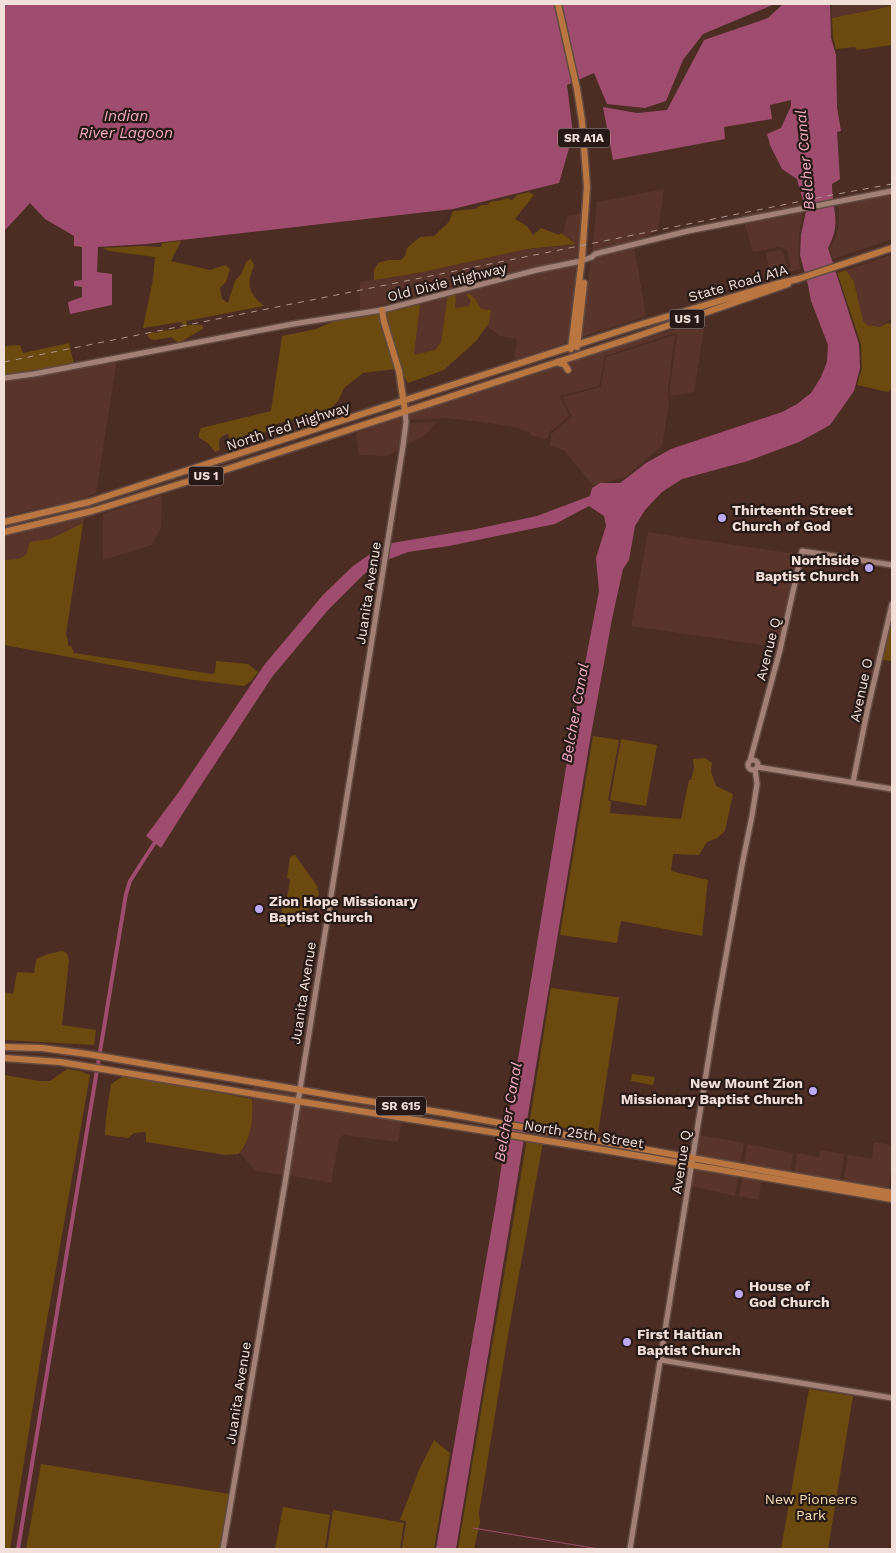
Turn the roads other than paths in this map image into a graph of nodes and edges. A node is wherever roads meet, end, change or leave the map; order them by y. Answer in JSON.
{"nodes":[{"id":1,"x":558,"y":4,"type":"edge"},
{"id":2,"x":892,"y":191,"type":"edge"},
{"id":3,"x":892,"y":248,"type":"edge"},
{"id":4,"x":798,"y":279,"type":"junction"},
{"id":5,"x":382,"y":310,"type":"junction"},
{"id":6,"x":575,"y":346,"type":"junction"},
{"id":7,"x":573,"y":356,"type":"junction"},
{"id":8,"x":556,"y":362,"type":"junction"},
{"id":9,"x":568,"y":370,"type":"dead end"},
{"id":10,"x":4,"y":378,"type":"edge"},
{"id":11,"x":404,"y":401,"type":"junction"},
{"id":12,"x":406,"y":411,"type":"junction"},
{"id":13,"x":220,"y":461,"type":"junction"},
{"id":14,"x":209,"y":475,"type":"junction"},
{"id":15,"x":4,"y":522,"type":"edge"},
{"id":16,"x":4,"y":532,"type":"edge"},
{"id":17,"x":892,"y":565,"type":"edge"},
{"id":18,"x":892,"y":604,"type":"edge"},
{"id":19,"x":755,"y":765,"type":"junction"},
{"id":20,"x":766,"y":768,"type":"junction"},
{"id":21,"x":756,"y":778,"type":"junction"},
{"id":22,"x":853,"y":782,"type":"junction"},
{"id":23,"x":892,"y":789,"type":"edge"},
{"id":24,"x":4,"y":1047,"type":"edge"},
{"id":25,"x":4,"y":1058,"type":"edge"},
{"id":26,"x":200,"y":1074,"type":"junction"},
{"id":27,"x":216,"y":1076,"type":"junction"},
{"id":28,"x":184,"y":1082,"type":"junction"},
{"id":29,"x":200,"y":1084,"type":"junction"},
{"id":30,"x":299,"y":1090,"type":"junction"},
{"id":31,"x":297,"y":1101,"type":"junction"},
{"id":32,"x":445,"y":1113,"type":"junction"},
{"id":33,"x":432,"y":1122,"type":"junction"},
{"id":34,"x":559,"y":1133,"type":"junction"},
{"id":35,"x":545,"y":1141,"type":"junction"},
{"id":36,"x":693,"y":1162,"type":"junction"},
{"id":37,"x":751,"y":1175,"type":"junction"},
{"id":38,"x":791,"y":1176,"type":"junction"},
{"id":39,"x":892,"y":1193,"type":"edge"},
{"id":40,"x":892,"y":1199,"type":"edge"},
{"id":41,"x":661,"y":1360,"type":"junction"},
{"id":42,"x":892,"y":1398,"type":"edge"},
{"id":43,"x":223,"y":1549,"type":"edge"},
{"id":44,"x":630,"y":1549,"type":"edge"}],
"edges":[{"from":1,"to":6,"type":"main road","number":"SR A1A"},
{"from":2,"to":5,"type":"street","name":"Old Dixie Highway"},
{"from":3,"to":4,"type":"main road","number":"US 1"},
{"from":4,"to":6,"type":"main road","name":"State Road A1A","number":"US 1"},
{"from":4,"to":7,"type":"main road","name":"State Road A1A","number":"US 1"},
{"from":5,"to":10,"type":"street","name":"Old Dixie Highway"},
{"from":5,"to":11,"type":"main road"},
{"from":6,"to":7,"type":"main road","number":"SR A1A"},
{"from":6,"to":11,"type":"main road","name":"North Fed Highway","number":"US 1"},
{"from":7,"to":8,"type":"main road","number":"US 1"},
{"from":8,"to":9,"type":"main road"},
{"from":8,"to":12,"type":"main road","name":"North Fed Highway","number":"US 1"},
{"from":11,"to":12,"type":"main road"},
{"from":11,"to":13,"type":"main road","name":"North Fed Highway","number":"US 1"},
{"from":12,"to":14,"type":"main road","name":"North Fed Highway","number":"US 1"},
{"from":12,"to":30,"type":"street","name":"Juanita Avenue"},
{"from":13,"to":14,"type":"main road"},
{"from":13,"to":15,"type":"main road","name":"North Fed Highway","number":"US 1"},
{"from":14,"to":16,"type":"main road","name":"North Fed Highway","number":"US 1"},
{"from":17,"to":19,"type":"street","name":"Avenue Q"},
{"from":18,"to":22,"type":"street","name":"Avenue O"},
{"from":19,"to":20,"type":"street"},
{"from":19,"to":21,"type":"street","name":"Avenue Q"},
{"from":20,"to":21,"type":"street"},
{"from":20,"to":22,"type":"street"},
{"from":21,"to":36,"type":"street","name":"Avenue Q"},
{"from":22,"to":23,"type":"street"},
{"from":24,"to":26,"type":"main road","name":"North 25th Street","number":"SR 615"},
{"from":25,"to":28,"type":"main road","name":"North 25th Street","number":"SR 615"},
{"from":26,"to":27,"type":"main road","name":"North 25th Street","number":"SR 615"},
{"from":26,"to":28,"type":"main road"},
{"from":27,"to":29,"type":"main road"},
{"from":27,"to":30,"type":"main road","name":"North 25th Street","number":"SR 615"},
{"from":28,"to":29,"type":"main road","name":"North 25th Street","number":"SR 615"},
{"from":29,"to":31,"type":"main road","name":"North 25th Street","number":"SR 615"},
{"from":30,"to":31,"type":"street","name":"Juanita Avenue"},
{"from":30,"to":32,"type":"main road","name":"North 25th Street","number":"SR 615"},
{"from":31,"to":33,"type":"main road","name":"North 25th Street","number":"SR 615"},
{"from":31,"to":43,"type":"street","name":"Juanita Avenue"},
{"from":32,"to":33,"type":"main road"},
{"from":32,"to":34,"type":"main road","name":"North 25th Street","number":"SR 615"},
{"from":33,"to":35,"type":"main road","name":"North 25th Street","number":"SR 615"},
{"from":34,"to":35,"type":"main road"},
{"from":34,"to":36,"type":"main road","name":"North 25th Street","number":"SR 615"},
{"from":35,"to":36,"type":"main road","name":"North 25th Street","number":"SR 615"},
{"from":36,"to":37,"type":"main road","name":"North 25th Street","number":"SR 615"},
{"from":36,"to":38,"type":"main road","name":"North 25th Street","number":"SR 615"},
{"from":36,"to":41,"type":"street","name":"Avenue Q"},
{"from":37,"to":38,"type":"main road"},
{"from":37,"to":40,"type":"main road","name":"North 25th Street","number":"SR 615"},
{"from":38,"to":39,"type":"main road","name":"North 25th Street","number":"SR 615"},
{"from":41,"to":42,"type":"street"},
{"from":41,"to":44,"type":"street","name":"Avenue Q"}]}
